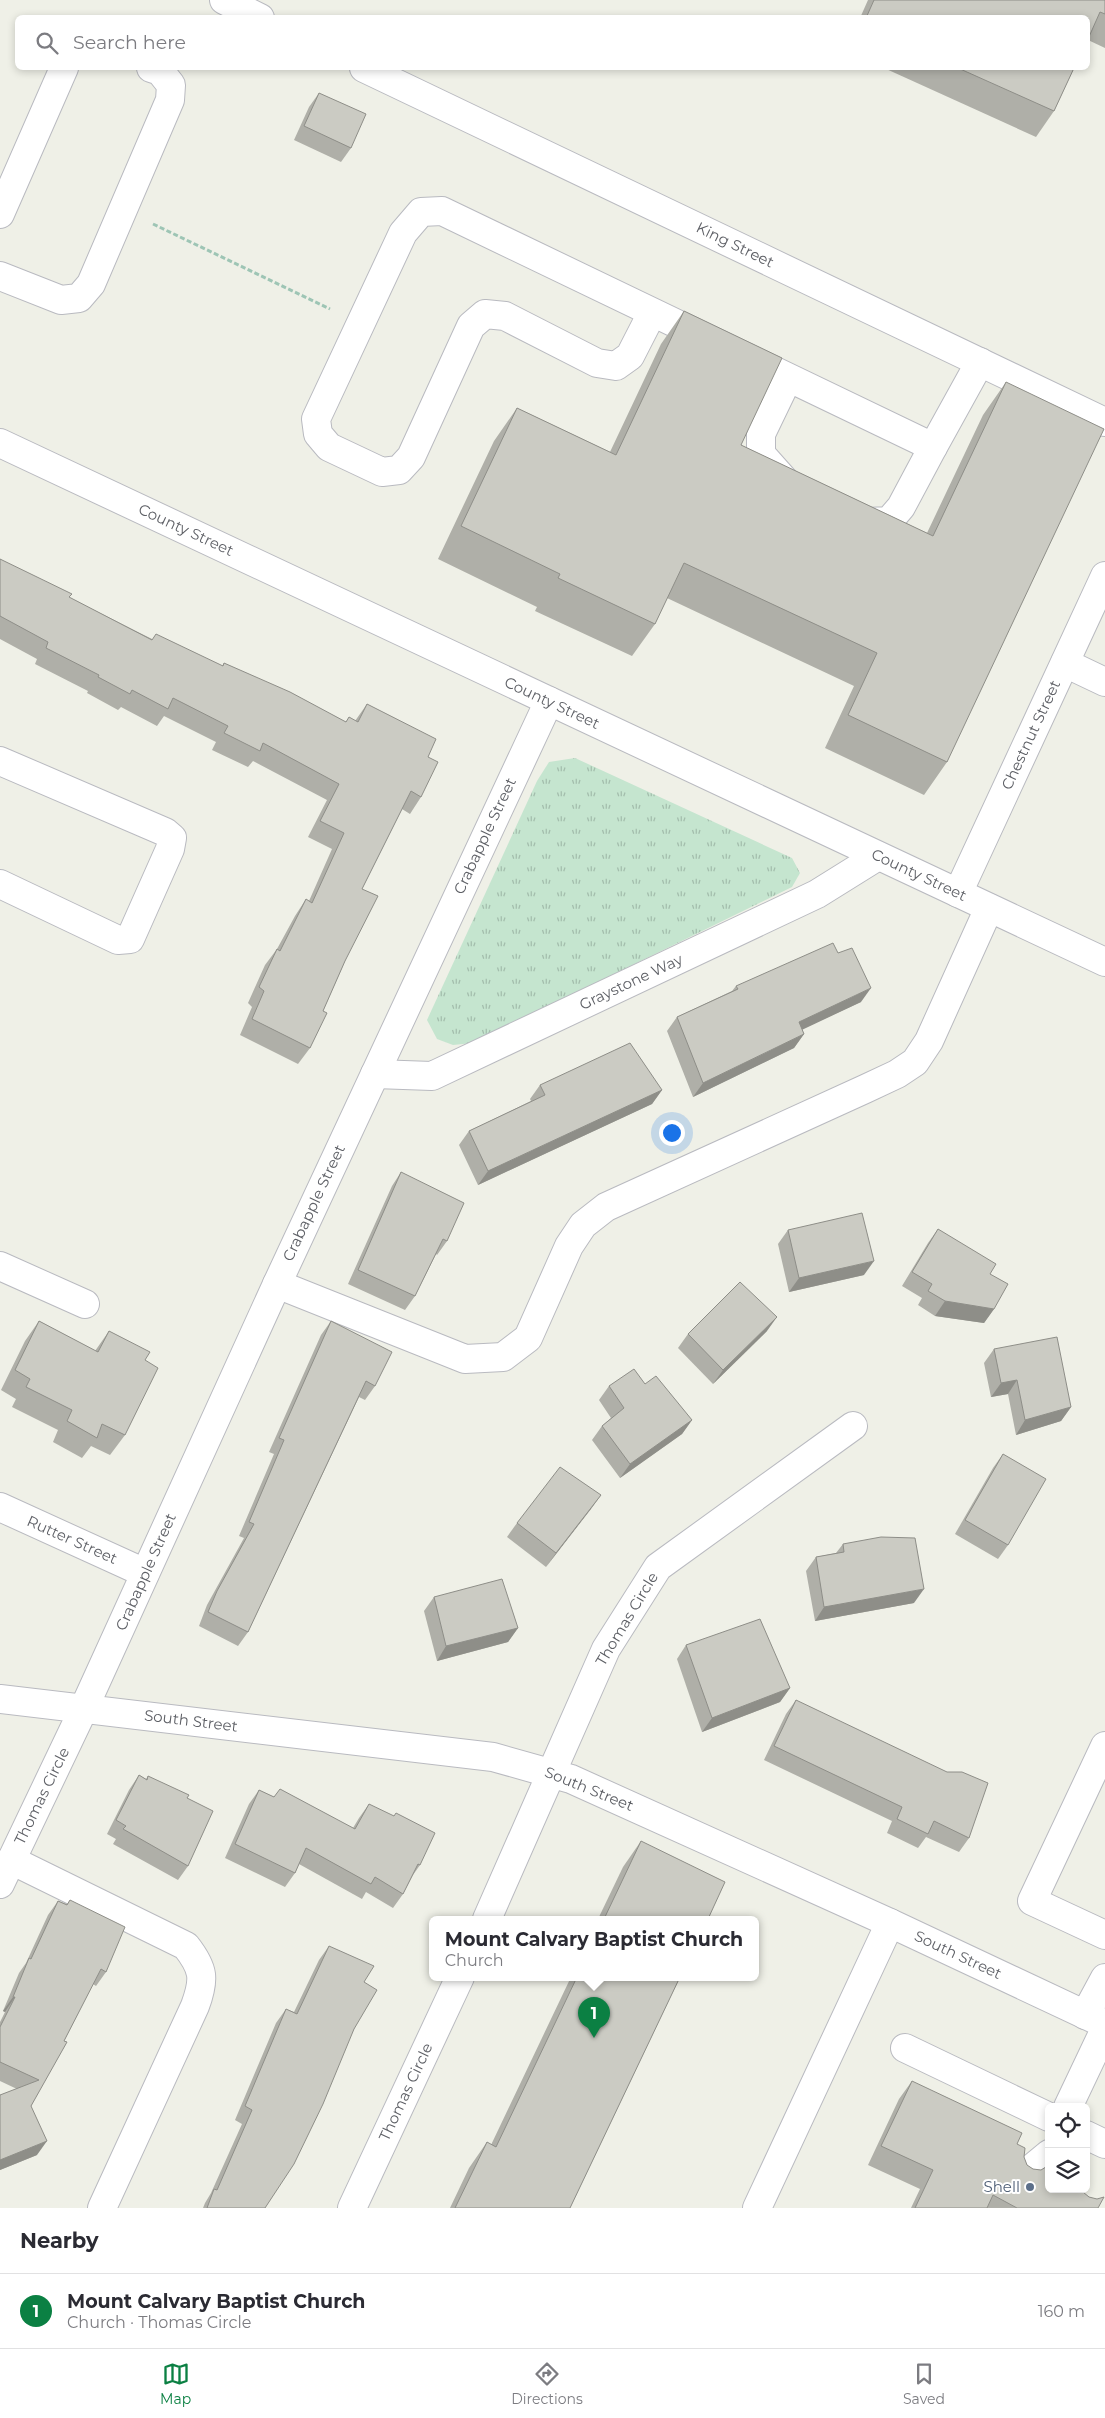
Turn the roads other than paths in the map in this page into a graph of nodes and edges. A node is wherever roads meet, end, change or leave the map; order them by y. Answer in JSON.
{"nodes":[{"id":1,"x":224,"y":0,"type":"edge"},
{"id":2,"x":254,"y":15,"type":"edge"},
{"id":3,"x":63,"y":70,"type":"edge"},
{"id":4,"x":156,"y":70,"type":"edge"},
{"id":5,"x":368,"y":70,"type":"edge"},
{"id":6,"x":0,"y":214,"type":"edge"},
{"id":7,"x":0,"y":276,"type":"edge"},
{"id":8,"x":652,"y":313,"type":"junction"},
{"id":9,"x":980,"y":362,"type":"junction"},
{"id":10,"x":788,"y":378,"type":"junction"},
{"id":11,"x":1105,"y":422,"type":"edge"},
{"id":12,"x":0,"y":443,"type":"edge"},
{"id":13,"x":933,"y":447,"type":"junction"},
{"id":14,"x":805,"y":493,"type":"edge"},
{"id":15,"x":832,"y":505,"type":"edge"},
{"id":16,"x":1105,"y":576,"type":"edge"},
{"id":17,"x":1065,"y":663,"type":"junction"},
{"id":18,"x":1105,"y":682,"type":"edge"},
{"id":19,"x":549,"y":701,"type":"junction"},
{"id":20,"x":2,"y":766,"type":"edge"},
{"id":21,"x":878,"y":856,"type":"junction"},
{"id":22,"x":0,"y":884,"type":"edge"},
{"id":23,"x":958,"y":894,"type":"junction"},
{"id":24,"x":989,"y":908,"type":"junction"},
{"id":25,"x":1105,"y":962,"type":"edge"},
{"id":26,"x":375,"y":1074,"type":"junction"},
{"id":27,"x":0,"y":1266,"type":"edge"},
{"id":28,"x":277,"y":1284,"type":"junction"},
{"id":29,"x":86,"y":1304,"type":"dead end"},
{"id":30,"x":853,"y":1426,"type":"dead end"},
{"id":31,"x":0,"y":1507,"type":"edge"},
{"id":32,"x":145,"y":1573,"type":"junction"},
{"id":33,"x":0,"y":1698,"type":"edge"},
{"id":34,"x":84,"y":1708,"type":"junction"},
{"id":35,"x":1105,"y":1746,"type":"edge"},
{"id":36,"x":552,"y":1772,"type":"junction"},
{"id":37,"x":6,"y":1872,"type":"edge"},
{"id":38,"x":488,"y":1916,"type":"edge"},
{"id":39,"x":890,"y":1923,"type":"junction"},
{"id":40,"x":1105,"y":1935,"type":"edge"},
{"id":41,"x":1105,"y":1978,"type":"edge"},
{"id":42,"x":458,"y":1981,"type":"edge"},
{"id":43,"x":1098,"y":2023,"type":"edge"},
{"id":44,"x":905,"y":2048,"type":"dead end"},
{"id":45,"x":1069,"y":2103,"type":"edge"},
{"id":46,"x":1045,"y":2115,"type":"edge"},
{"id":47,"x":1090,"y":2137,"type":"edge"},
{"id":48,"x":1105,"y":2144,"type":"edge"},
{"id":49,"x":1045,"y":2157,"type":"edge"},
{"id":50,"x":1026,"y":2173,"type":"edge"},
{"id":51,"x":102,"y":2208,"type":"edge"},
{"id":52,"x":352,"y":2208,"type":"edge"},
{"id":53,"x":757,"y":2208,"type":"edge"}],
"edges":[{"from":1,"to":2,"type":"street"},
{"from":3,"to":6,"type":"street"},
{"from":4,"to":7,"type":"street"},
{"from":5,"to":9,"type":"street","name":"King Street"},
{"from":8,"to":8,"type":"street"},
{"from":8,"to":10,"type":"street"},
{"from":9,"to":11,"type":"street","name":"King Street"},
{"from":9,"to":13,"type":"street"},
{"from":10,"to":13,"type":"street"},
{"from":10,"to":14,"type":"street"},
{"from":12,"to":19,"type":"street","name":"County Street"},
{"from":13,"to":15,"type":"street"},
{"from":16,"to":17,"type":"street","name":"Chestnut Street"},
{"from":17,"to":18,"type":"street"},
{"from":17,"to":23,"type":"street","name":"Chestnut Street"},
{"from":19,"to":21,"type":"street","name":"County Street"},
{"from":19,"to":26,"type":"street","name":"Crabapple Street"},
{"from":20,"to":22,"type":"street"},
{"from":21,"to":23,"type":"street","name":"County Street"},
{"from":21,"to":26,"type":"street","name":"Graystone Way"},
{"from":23,"to":24,"type":"street","name":"County Street"},
{"from":24,"to":25,"type":"street","name":"County Street"},
{"from":24,"to":28,"type":"street"},
{"from":26,"to":28,"type":"street","name":"Crabapple Street"},
{"from":27,"to":29,"type":"street"},
{"from":28,"to":32,"type":"street","name":"Crabapple Street"},
{"from":30,"to":36,"type":"street","name":"Thomas Circle"},
{"from":31,"to":32,"type":"street","name":"Rutter Street"},
{"from":32,"to":34,"type":"street","name":"Crabapple Street"},
{"from":33,"to":34,"type":"street","name":"South Street"},
{"from":34,"to":36,"type":"street","name":"South Street"},
{"from":34,"to":37,"type":"street","name":"Thomas Circle"},
{"from":35,"to":40,"type":"street"},
{"from":36,"to":38,"type":"street","name":"Thomas Circle"},
{"from":36,"to":39,"type":"street","name":"South Street"},
{"from":37,"to":51,"type":"street"},
{"from":39,"to":43,"type":"street","name":"South Street"},
{"from":39,"to":53,"type":"street"},
{"from":41,"to":43,"type":"street"},
{"from":42,"to":52,"type":"street","name":"Thomas Circle"},
{"from":43,"to":45,"type":"street"},
{"from":44,"to":46,"type":"street"},
{"from":47,"to":48,"type":"street"},
{"from":49,"to":50,"type":"street"}]}
